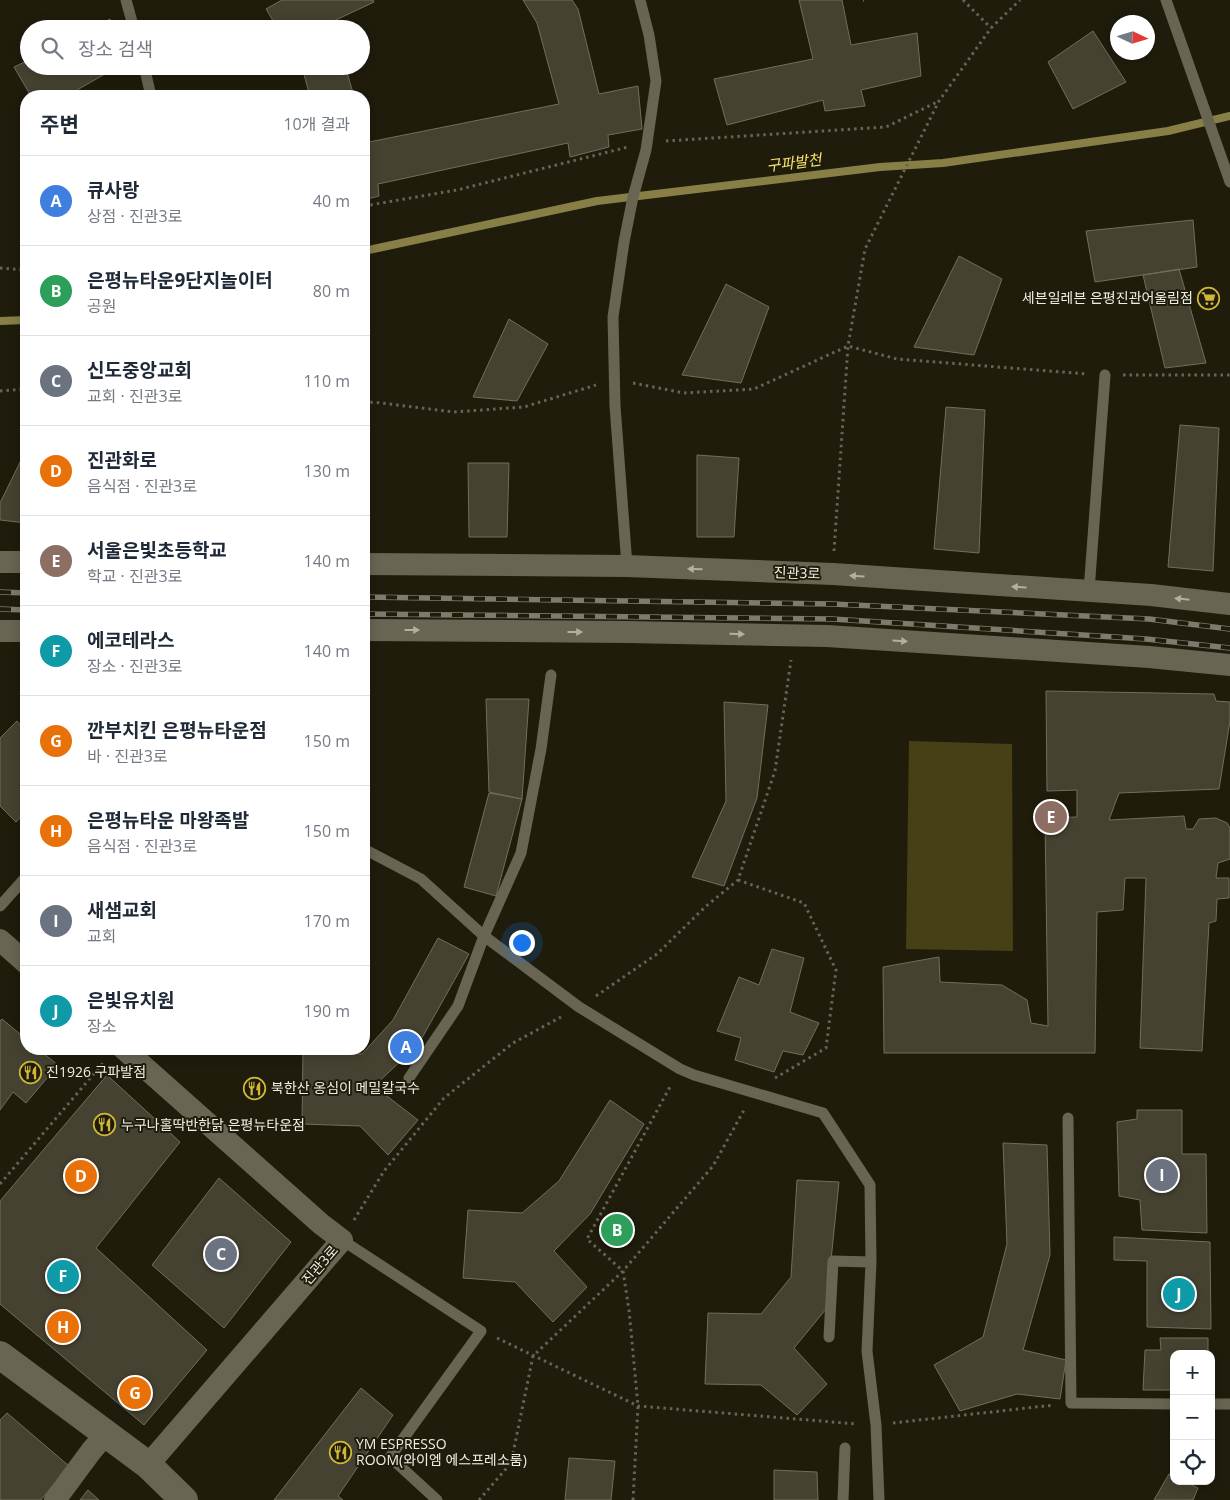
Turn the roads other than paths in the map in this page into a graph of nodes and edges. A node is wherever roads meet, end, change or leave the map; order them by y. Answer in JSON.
{"nodes":[{"id":1,"x":126,"y":0,"type":"edge"},
{"id":2,"x":640,"y":0,"type":"edge"},
{"id":3,"x":1166,"y":0,"type":"edge"},
{"id":4,"x":132,"y":20,"type":"edge"},
{"id":5,"x":146,"y":75,"type":"edge"},
{"id":6,"x":150,"y":90,"type":"edge"},
{"id":7,"x":1230,"y":182,"type":"edge"},
{"id":8,"x":1105,"y":375,"type":"road end"},
{"id":9,"x":0,"y":562,"type":"edge"},
{"id":10,"x":20,"y":562,"type":"edge"},
{"id":11,"x":370,"y":564,"type":"edge"},
{"id":12,"x":626,"y":566,"type":"junction"},
{"id":13,"x":1090,"y":592,"type":"junction"},
{"id":14,"x":1230,"y":604,"type":"edge"},
{"id":15,"x":370,"y":630,"type":"edge"},
{"id":16,"x":0,"y":631,"type":"edge"},
{"id":17,"x":20,"y":631,"type":"edge"},
{"id":18,"x":1230,"y":665,"type":"edge"},
{"id":19,"x":551,"y":675,"type":"dead end"},
{"id":20,"x":370,"y":851,"type":"edge"},
{"id":21,"x":20,"y":884,"type":"edge"},
{"id":22,"x":0,"y":906,"type":"edge"},
{"id":23,"x":484,"y":936,"type":"junction"},
{"id":24,"x":0,"y":940,"type":"edge"},
{"id":25,"x":20,"y":958,"type":"edge"},
{"id":26,"x":116,"y":1055,"type":"edge"},
{"id":27,"x":409,"y":1078,"type":"dead end"},
{"id":28,"x":1068,"y":1118,"type":"dead end"},
{"id":29,"x":347,"y":1231,"type":"junction"},
{"id":30,"x":871,"y":1262,"type":"junction"},
{"id":31,"x":829,"y":1337,"type":"dead end"},
{"id":32,"x":0,"y":1355,"type":"edge"},
{"id":33,"x":1170,"y":1404,"type":"edge"},
{"id":34,"x":1215,"y":1404,"type":"edge"},
{"id":35,"x":1230,"y":1404,"type":"edge"},
{"id":36,"x":106,"y":1434,"type":"junction"},
{"id":37,"x":845,"y":1448,"type":"dead end"},
{"id":38,"x":148,"y":1465,"type":"junction"},
{"id":39,"x":55,"y":1500,"type":"edge"},
{"id":40,"x":184,"y":1500,"type":"edge"},
{"id":41,"x":437,"y":1500,"type":"edge"},
{"id":42,"x":843,"y":1500,"type":"edge"},
{"id":43,"x":879,"y":1500,"type":"edge"}],
"edges":[{"from":1,"to":4,"type":"lane"},
{"from":2,"to":12,"type":"lane"},
{"from":3,"to":7,"type":"lane"},
{"from":5,"to":6,"type":"lane"},
{"from":8,"to":13,"type":"lane"},
{"from":9,"to":10,"type":"street"},
{"from":11,"to":12,"type":"street","name":"진관3로"},
{"from":13,"to":12,"type":"street","name":"진관3로","one_way":true},
{"from":14,"to":13,"type":"street","name":"진관3로","one_way":true},
{"from":15,"to":18,"type":"street","one_way":true},
{"from":16,"to":17,"type":"street"},
{"from":19,"to":23,"type":"lane"},
{"from":20,"to":23,"type":"lane"},
{"from":21,"to":22,"type":"lane"},
{"from":23,"to":27,"type":"lane"},
{"from":23,"to":30,"type":"lane"},
{"from":24,"to":25,"type":"street"},
{"from":26,"to":29,"type":"street","name":"진관3로"},
{"from":28,"to":33,"type":"lane"},
{"from":29,"to":38,"type":"street","name":"진관3로"},
{"from":29,"to":41,"type":"lane"},
{"from":30,"to":31,"type":"lane"},
{"from":30,"to":43,"type":"lane"},
{"from":32,"to":36,"type":"street"},
{"from":34,"to":35,"type":"lane"},
{"from":36,"to":38,"type":"street"},
{"from":36,"to":39,"type":"street"},
{"from":37,"to":42,"type":"lane"},
{"from":38,"to":40,"type":"street"}]}
